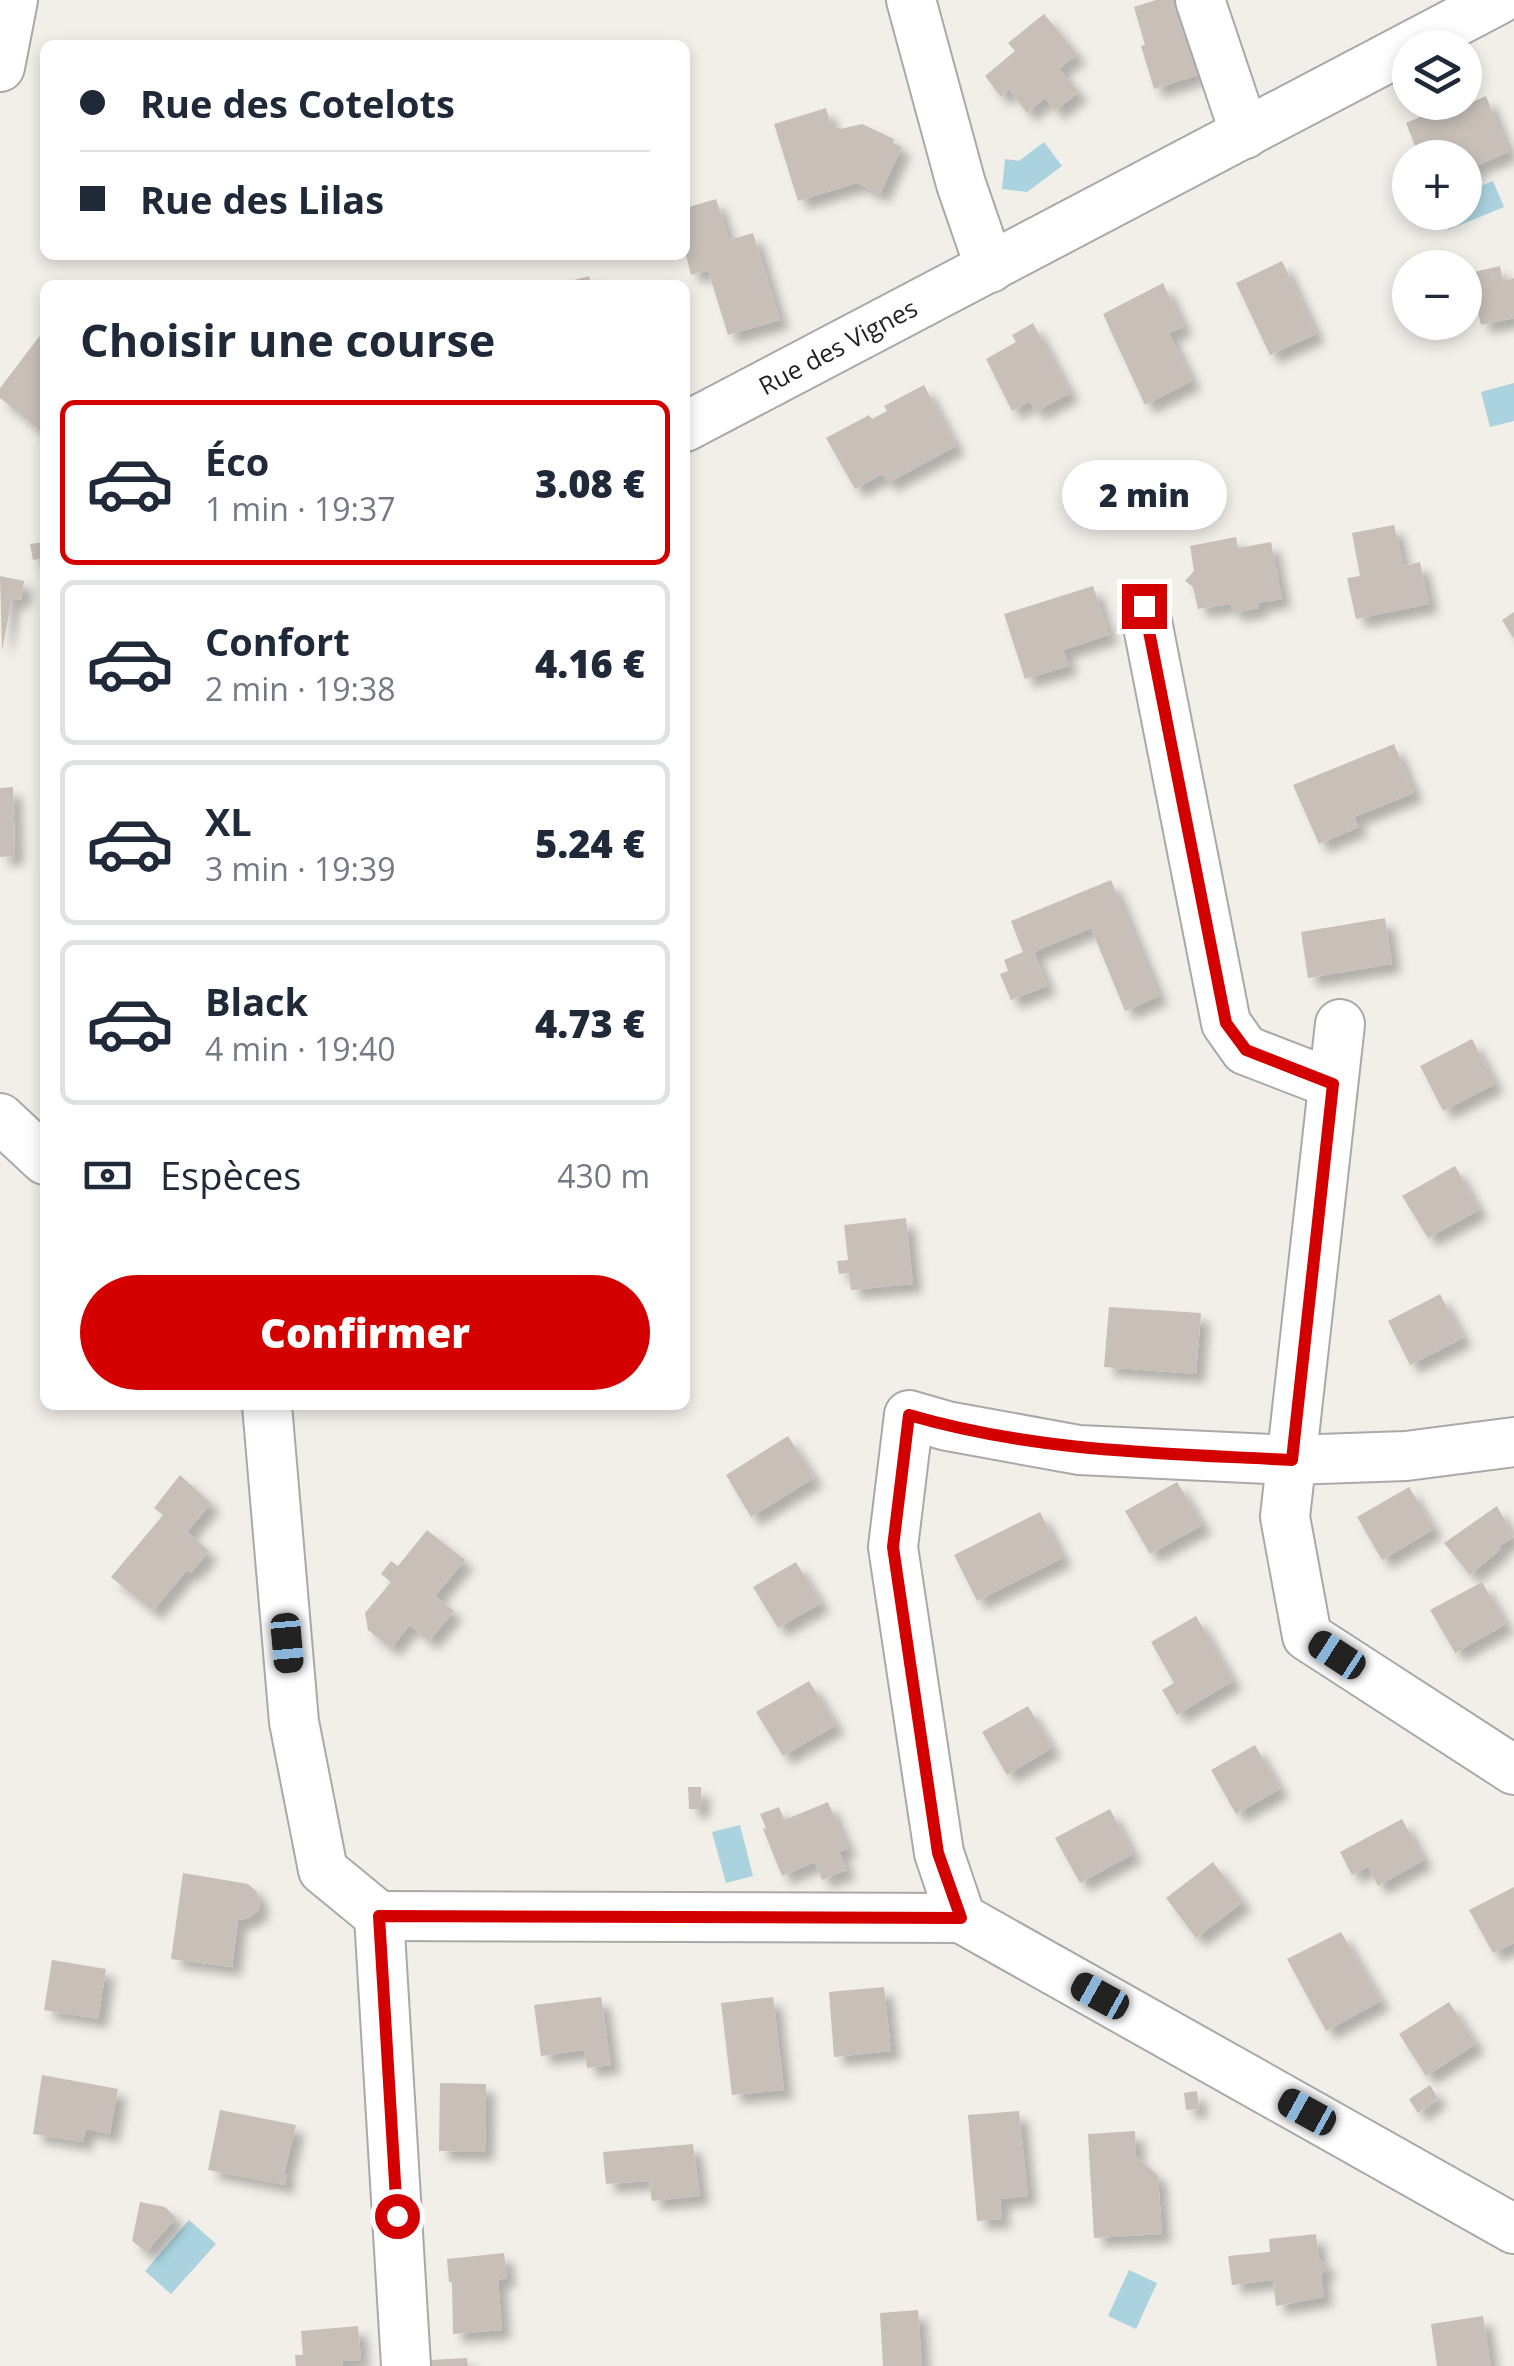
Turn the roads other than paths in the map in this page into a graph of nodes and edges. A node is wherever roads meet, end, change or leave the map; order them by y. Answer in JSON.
{"nodes":[{"id":1,"x":13,"y":0,"type":"edge"},
{"id":2,"x":911,"y":0,"type":"edge"},
{"id":3,"x":1200,"y":0,"type":"edge"},
{"id":4,"x":1498,"y":0,"type":"edge"},
{"id":5,"x":0,"y":67,"type":"edge"},
{"id":6,"x":1245,"y":134,"type":"junction"},
{"id":7,"x":990,"y":268,"type":"junction"},
{"id":8,"x":690,"y":424,"type":"edge"},
{"id":9,"x":1144,"y":606,"type":"dead end"},
{"id":10,"x":1340,"y":1024,"type":"dead end"},
{"id":11,"x":1333,"y":1084,"type":"junction"},
{"id":12,"x":0,"y":1118,"type":"edge"},
{"id":13,"x":40,"y":1155,"type":"edge"},
{"id":14,"x":267,"y":1410,"type":"edge"},
{"id":15,"x":1514,"y":1442,"type":"edge"},
{"id":16,"x":1292,"y":1460,"type":"junction"},
{"id":17,"x":1514,"y":1770,"type":"edge"},
{"id":18,"x":379,"y":1916,"type":"junction"},
{"id":19,"x":961,"y":1918,"type":"junction"},
{"id":20,"x":1514,"y":2229,"type":"edge"},
{"id":21,"x":406,"y":2366,"type":"edge"}],
"edges":[{"from":1,"to":5,"type":"street"},
{"from":2,"to":7,"type":"street"},
{"from":3,"to":6,"type":"street"},
{"from":4,"to":6,"type":"street","name":"Rue des Vignes"},
{"from":6,"to":7,"type":"street","name":"Rue des Vignes"},
{"from":7,"to":8,"type":"street","name":"Rue des Vignes"},
{"from":9,"to":11,"type":"street"},
{"from":10,"to":11,"type":"street"},
{"from":11,"to":16,"type":"street"},
{"from":12,"to":13,"type":"street"},
{"from":14,"to":18,"type":"street"},
{"from":15,"to":16,"type":"street"},
{"from":16,"to":17,"type":"street"},
{"from":16,"to":19,"type":"street"},
{"from":18,"to":19,"type":"street"},
{"from":18,"to":21,"type":"street"},
{"from":19,"to":20,"type":"street"}]}
